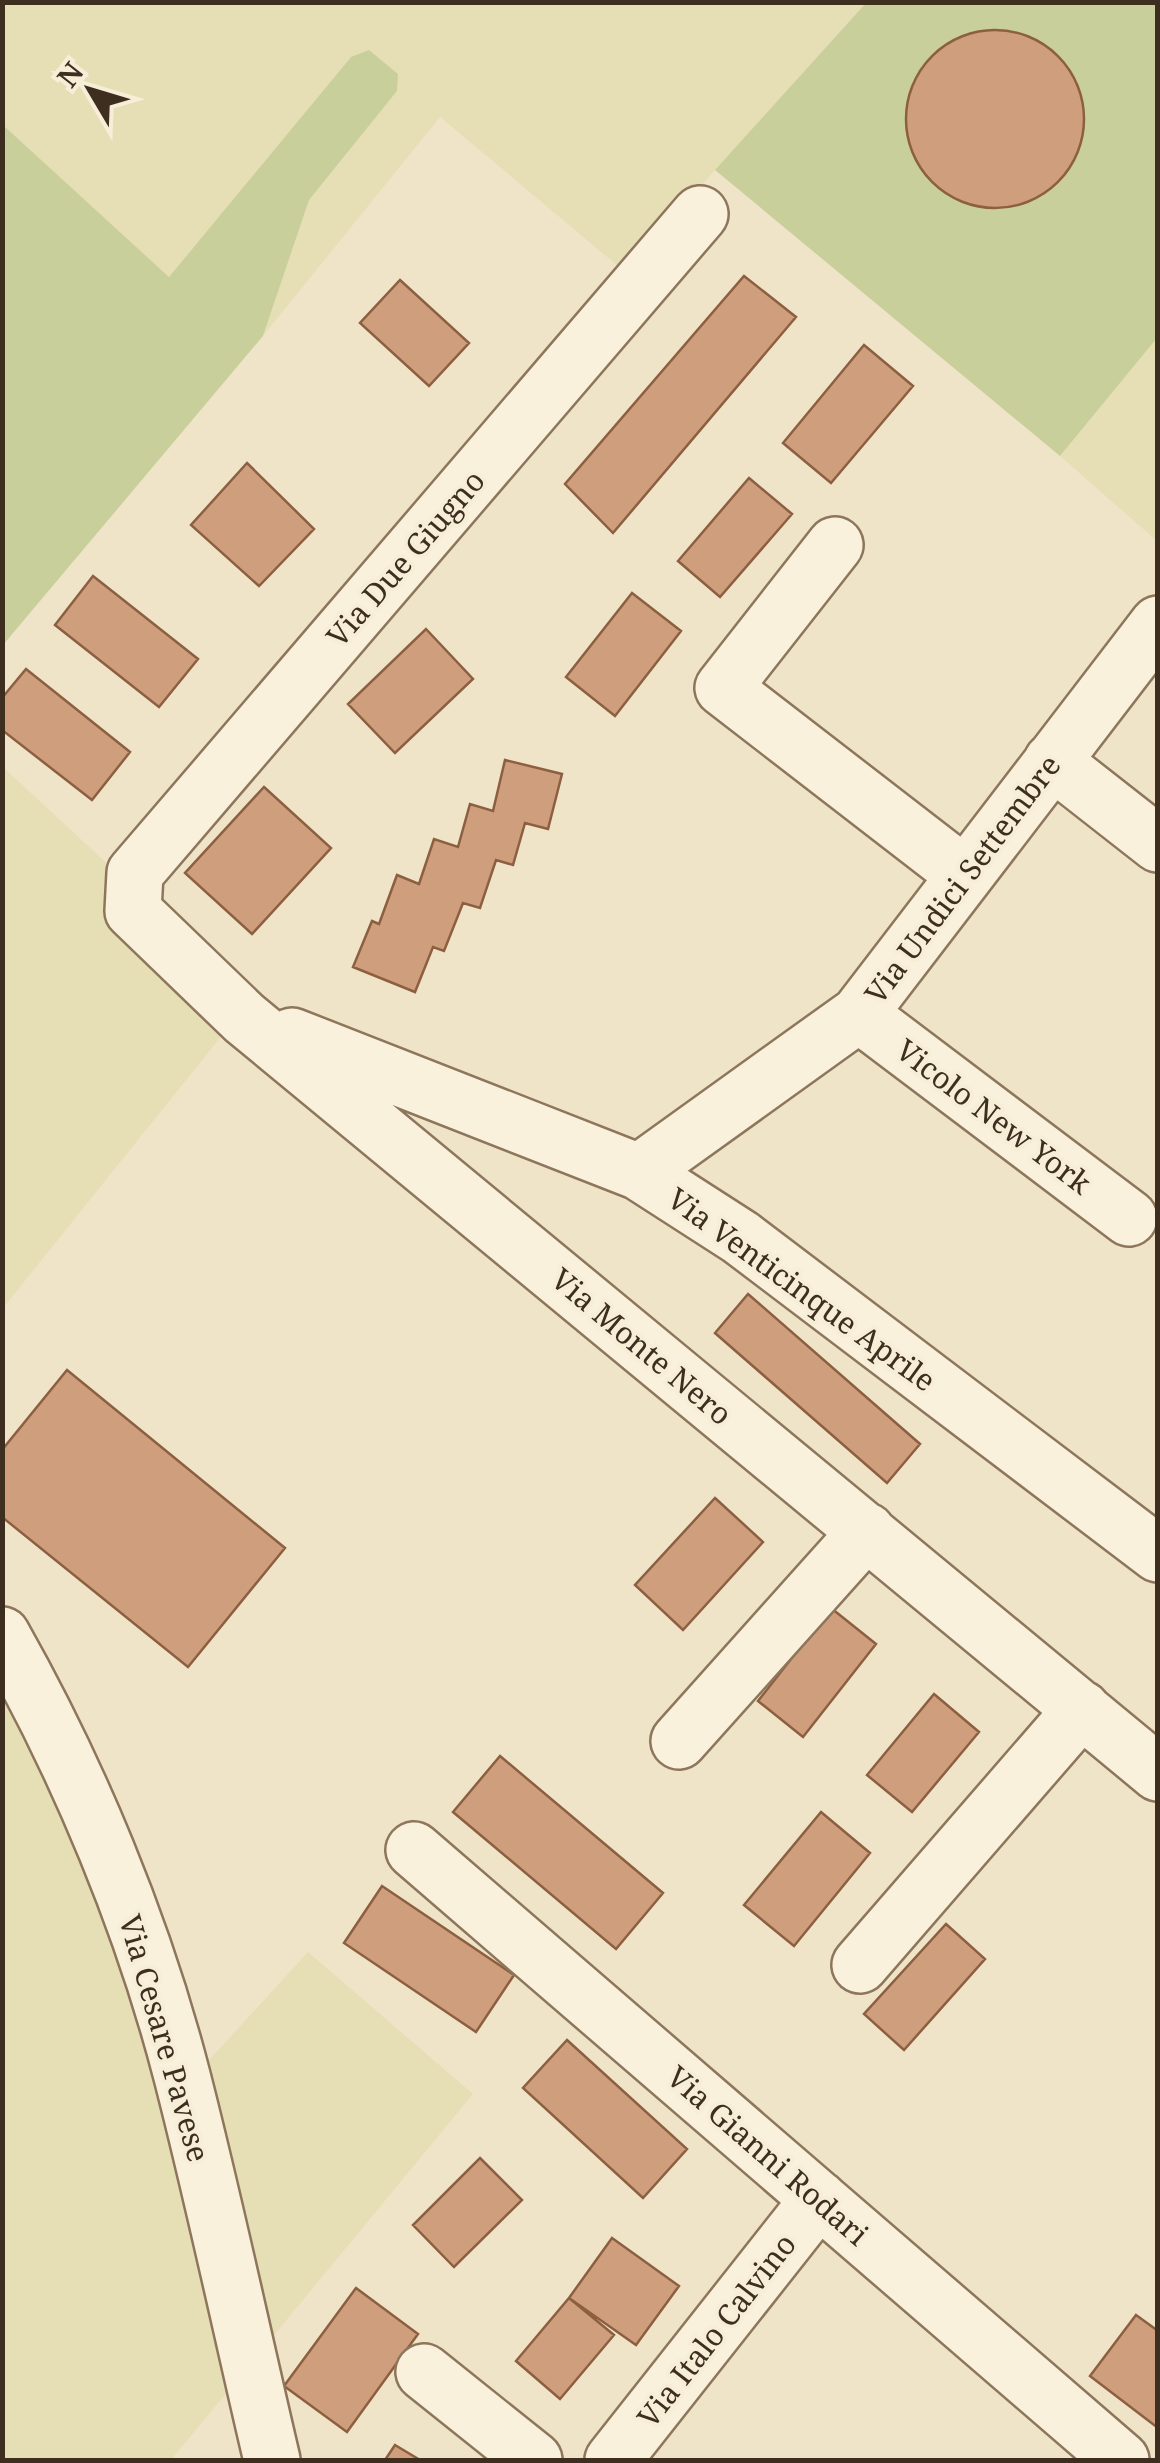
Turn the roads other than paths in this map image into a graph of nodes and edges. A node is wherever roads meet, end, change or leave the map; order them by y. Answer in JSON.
{"nodes":[{"id":1,"x":700,"y":214,"type":"dead end"},
{"id":2,"x":834,"y":545,"type":"dead end"},
{"id":3,"x":1158,"y":624,"type":"edge"},
{"id":4,"x":1052,"y":761,"type":"junction"},
{"id":5,"x":1158,"y":844,"type":"edge"},
{"id":6,"x":964,"y":875,"type":"junction"},
{"id":7,"x":133,"y":911,"type":"joint"},
{"id":8,"x":859,"y":1014,"type":"junction"},
{"id":9,"x":244,"y":1018,"type":"junction"},
{"id":10,"x":639,"y":1172,"type":"junction"},
{"id":11,"x":1129,"y":1218,"type":"dead end"},
{"id":12,"x":867,"y":1531,"type":"junction"},
{"id":13,"x":1158,"y":1554,"type":"edge"},
{"id":14,"x":2,"y":1635,"type":"edge"},
{"id":15,"x":1082,"y":1708,"type":"junction"},
{"id":16,"x":679,"y":1741,"type":"dead end"},
{"id":17,"x":1152,"y":1757,"type":"edge"},
{"id":18,"x":414,"y":1850,"type":"dead end"},
{"id":19,"x":860,"y":1966,"type":"dead end"},
{"id":20,"x":819,"y":2199,"type":"junction"},
{"id":21,"x":424,"y":2372,"type":"dead end"},
{"id":22,"x":272,"y":2460,"type":"edge"},
{"id":23,"x":534,"y":2460,"type":"edge"},
{"id":24,"x":614,"y":2460,"type":"edge"},
{"id":25,"x":1121,"y":2460,"type":"edge"}],
"edges":[{"from":1,"to":7,"type":"street","name":"Via Due Giugno"},
{"from":2,"to":6,"type":"street"},
{"from":3,"to":4,"type":"street","name":"Via Undici Settembre"},
{"from":4,"to":5,"type":"street"},
{"from":4,"to":6,"type":"street","name":"Via Undici Settembre"},
{"from":6,"to":8,"type":"street","name":"Via Undici Settembre"},
{"from":7,"to":9,"type":"street","name":"Via Monte Nero"},
{"from":8,"to":10,"type":"street","name":"Via Undici Settembre"},
{"from":8,"to":11,"type":"street","name":"Vicolo New York"},
{"from":9,"to":10,"type":"street","name":"Via Venticinque Aprile"},
{"from":9,"to":12,"type":"street","name":"Via Monte Nero"},
{"from":10,"to":13,"type":"street","name":"Via Venticinque Aprile"},
{"from":12,"to":15,"type":"street","name":"Via Monte Nero"},
{"from":12,"to":16,"type":"street"},
{"from":14,"to":22,"type":"street","name":"Via Cesare Pavese"},
{"from":15,"to":17,"type":"street","name":"Via Monte Nero"},
{"from":15,"to":19,"type":"street"},
{"from":18,"to":20,"type":"street","name":"Via Gianni Rodari"},
{"from":20,"to":24,"type":"street","name":"Via Italo Calvino"},
{"from":20,"to":25,"type":"street","name":"Via Gianni Rodari"},
{"from":21,"to":23,"type":"street"}]}
